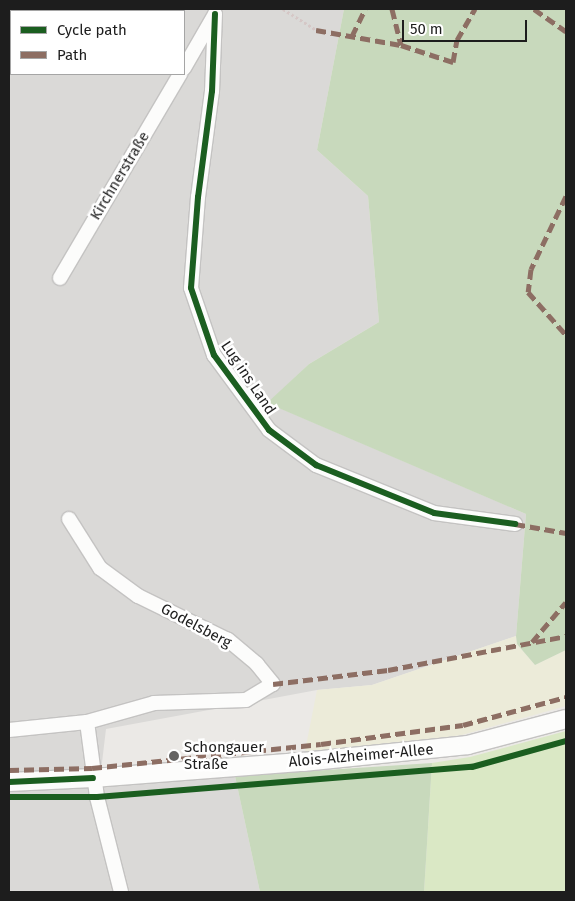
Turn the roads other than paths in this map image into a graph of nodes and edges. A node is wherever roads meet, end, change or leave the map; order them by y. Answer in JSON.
{"nodes":[{"id":1,"x":216,"y":12,"type":"edge"},
{"id":2,"x":185,"y":66,"type":"edge"},
{"id":3,"x":179,"y":75,"type":"edge"},
{"id":4,"x":60,"y":278,"type":"dead end"},
{"id":5,"x":68,"y":519,"type":"dead end"},
{"id":6,"x":516,"y":524,"type":"dead end"},
{"id":7,"x":566,"y":718,"type":"edge"},
{"id":8,"x":87,"y":722,"type":"junction"},
{"id":9,"x":9,"y":730,"type":"edge"},
{"id":10,"x":93,"y":778,"type":"junction"},
{"id":11,"x":9,"y":782,"type":"edge"},
{"id":12,"x":121,"y":892,"type":"edge"}],
"edges":[{"from":1,"to":2,"type":"street"},
{"from":1,"to":6,"type":"street","name":"Lug ins Land"},
{"from":3,"to":4,"type":"street","name":"Kirchnerstraße"},
{"from":5,"to":8,"type":"street","name":"Godelsberg"},
{"from":7,"to":10,"type":"street","name":"Alois-Alzheimer-Allee"},
{"from":8,"to":9,"type":"street","name":"Godelsberg"},
{"from":8,"to":10,"type":"street"},
{"from":10,"to":11,"type":"street","name":"Alois-Alzheimer-Allee"},
{"from":10,"to":12,"type":"street"}]}
